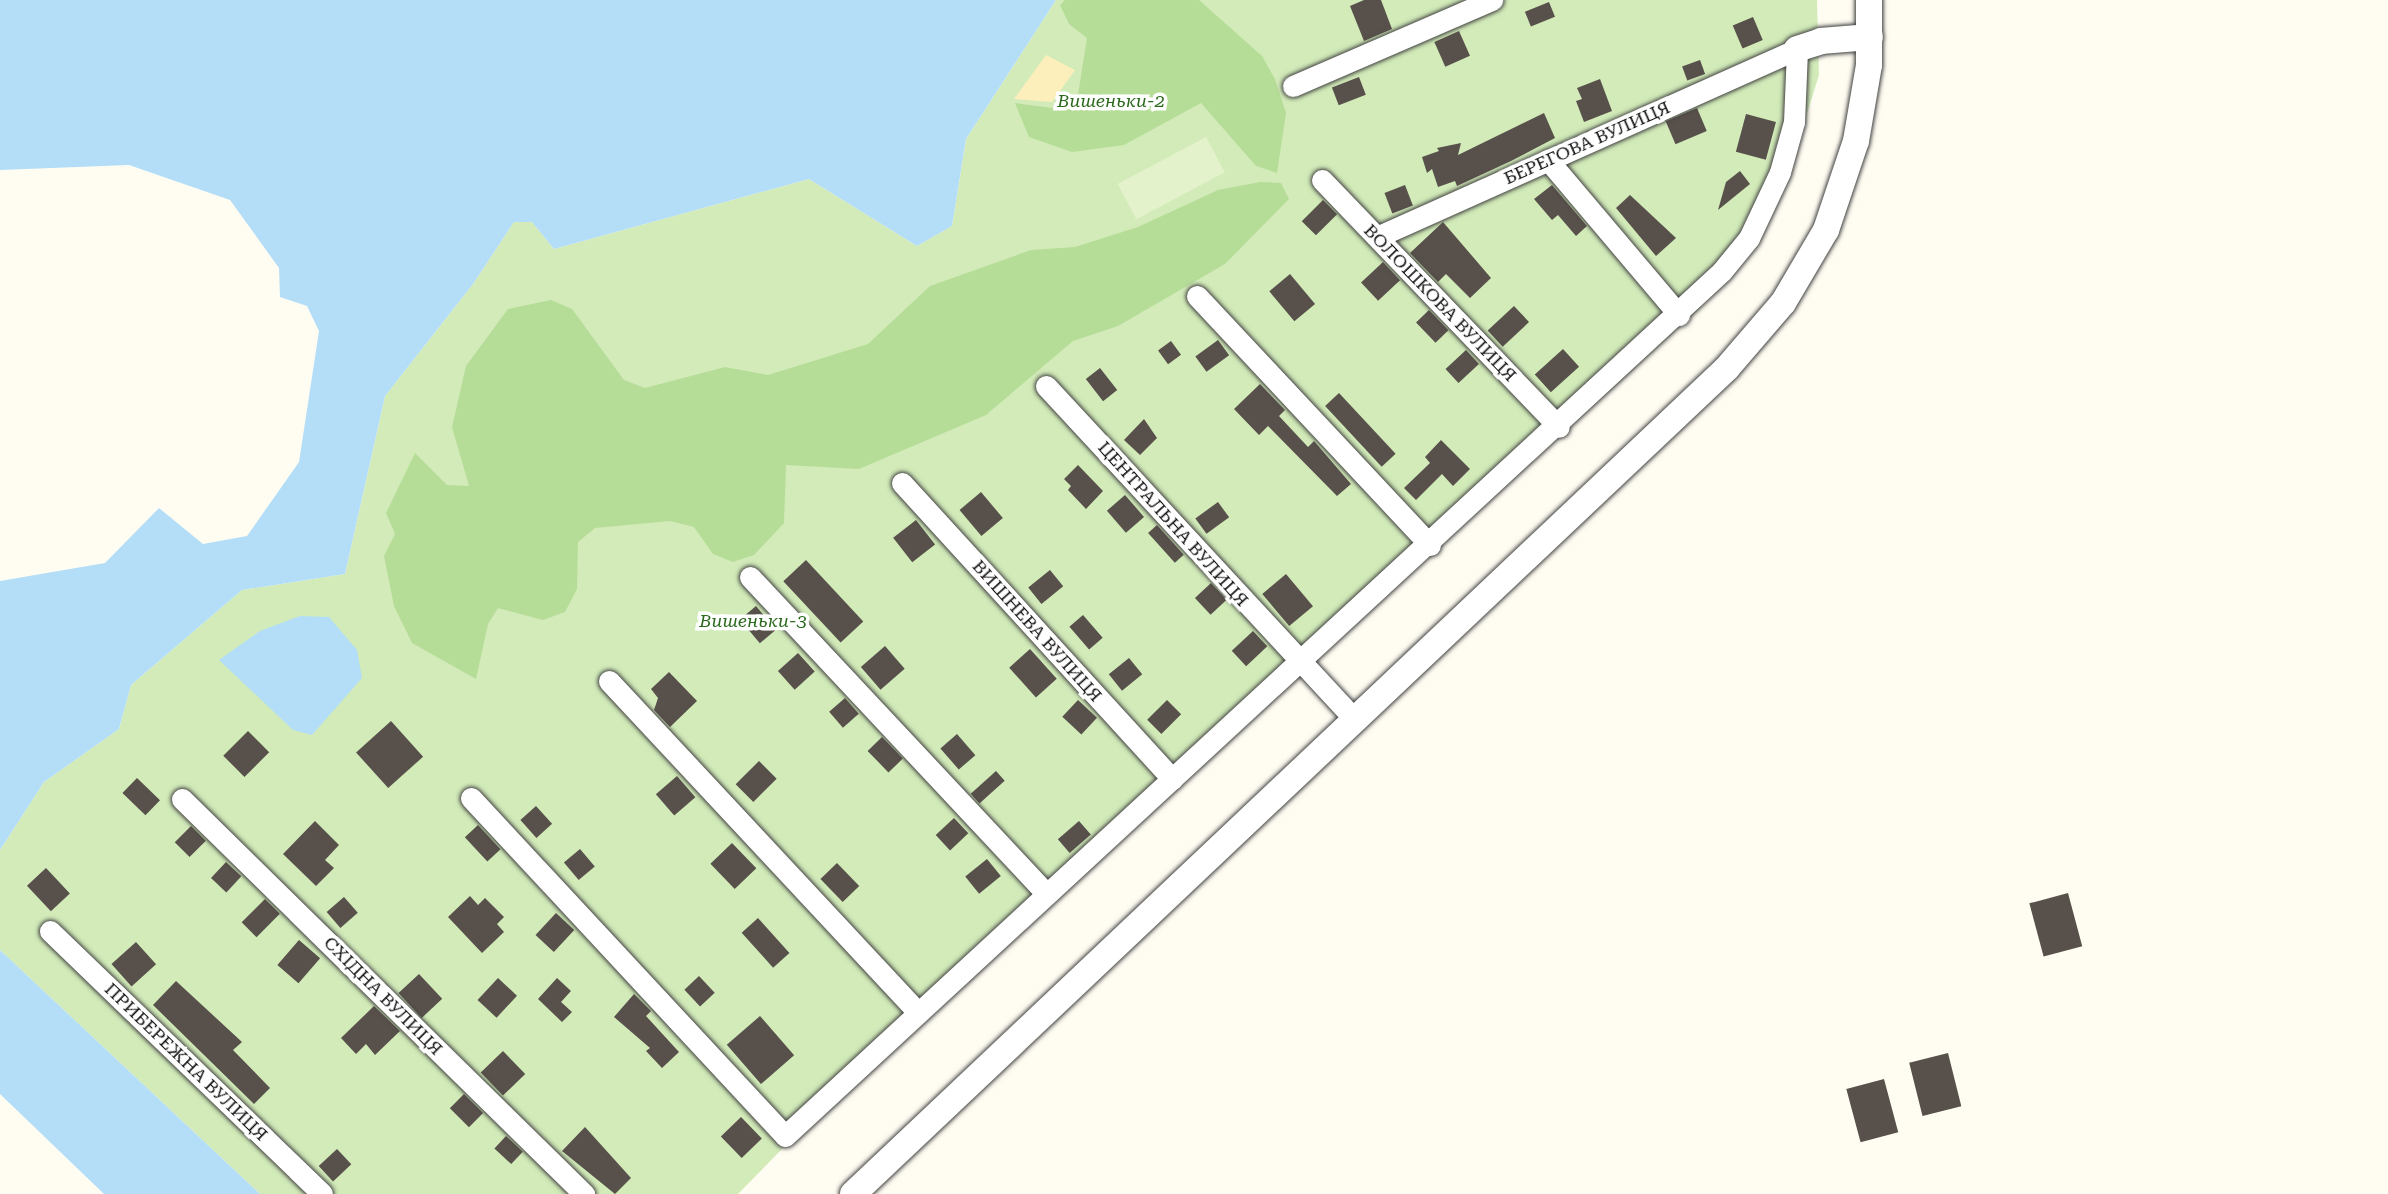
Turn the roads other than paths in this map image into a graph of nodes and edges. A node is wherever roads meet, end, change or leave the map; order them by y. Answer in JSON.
{"nodes":[{"id":1,"x":1492,"y":0,"type":"edge"},
{"id":2,"x":1869,"y":0,"type":"edge"},
{"id":3,"x":1870,"y":37,"type":"junction"},
{"id":4,"x":1797,"y":49,"type":"junction"},
{"id":5,"x":1293,"y":86,"type":"dead end"},
{"id":6,"x":1548,"y":160,"type":"junction"},
{"id":7,"x":1322,"y":180,"type":"dead end"},
{"id":8,"x":1377,"y":237,"type":"junction"},
{"id":9,"x":1197,"y":296,"type":"dead end"},
{"id":10,"x":1679,"y":315,"type":"junction"},
{"id":11,"x":1046,"y":386,"type":"dead end"},
{"id":12,"x":1559,"y":427,"type":"junction"},
{"id":13,"x":902,"y":483,"type":"dead end"},
{"id":14,"x":1430,"y":545,"type":"junction"},
{"id":15,"x":750,"y":577,"type":"dead end"},
{"id":16,"x":1299,"y":662,"type":"junction"},
{"id":17,"x":609,"y":681,"type":"dead end"},
{"id":18,"x":1355,"y":720,"type":"junction"},
{"id":19,"x":1172,"y":779,"type":"junction"},
{"id":20,"x":471,"y":798,"type":"dead end"},
{"id":21,"x":182,"y":799,"type":"dead end"},
{"id":22,"x":1045,"y":892,"type":"junction"},
{"id":23,"x":50,"y":931,"type":"dead end"},
{"id":24,"x":917,"y":1012,"type":"junction"},
{"id":25,"x":322,"y":1194,"type":"edge"},
{"id":26,"x":583,"y":1194,"type":"edge"},
{"id":27,"x":853,"y":1194,"type":"edge"}],
"edges":[{"from":1,"to":5,"type":"street"},
{"from":2,"to":3,"type":"street"},
{"from":3,"to":4,"type":"street"},
{"from":3,"to":18,"type":"street"},
{"from":4,"to":6,"type":"street","name":"БЕРЕГОВА ВУЛИЦЯ"},
{"from":4,"to":10,"type":"street"},
{"from":6,"to":8,"type":"street","name":"БЕРЕГОВА ВУЛИЦЯ"},
{"from":6,"to":10,"type":"street"},
{"from":7,"to":8,"type":"street","name":"ВОЛОШКОВА ВУЛИЦЯ"},
{"from":8,"to":12,"type":"street","name":"ВОЛОШКОВА ВУЛИЦЯ"},
{"from":9,"to":14,"type":"street"},
{"from":10,"to":12,"type":"street"},
{"from":11,"to":16,"type":"street","name":"ЦЕНТРАЛЬНА ВУЛИЦЯ"},
{"from":12,"to":14,"type":"street"},
{"from":13,"to":19,"type":"street","name":"ВИШНЕВА ВУЛИЦЯ"},
{"from":14,"to":16,"type":"street"},
{"from":15,"to":22,"type":"street"},
{"from":16,"to":18,"type":"street","name":"ЦЕНТРАЛЬНА ВУЛИЦЯ"},
{"from":16,"to":19,"type":"street"},
{"from":17,"to":24,"type":"street"},
{"from":18,"to":27,"type":"street"},
{"from":19,"to":22,"type":"street"},
{"from":20,"to":24,"type":"street"},
{"from":21,"to":26,"type":"street","name":"СХІДНА ВУЛИЦЯ"},
{"from":22,"to":24,"type":"street"},
{"from":23,"to":25,"type":"street","name":"ПРИБЕРЕЖНА ВУЛИЦЯ"}]}
